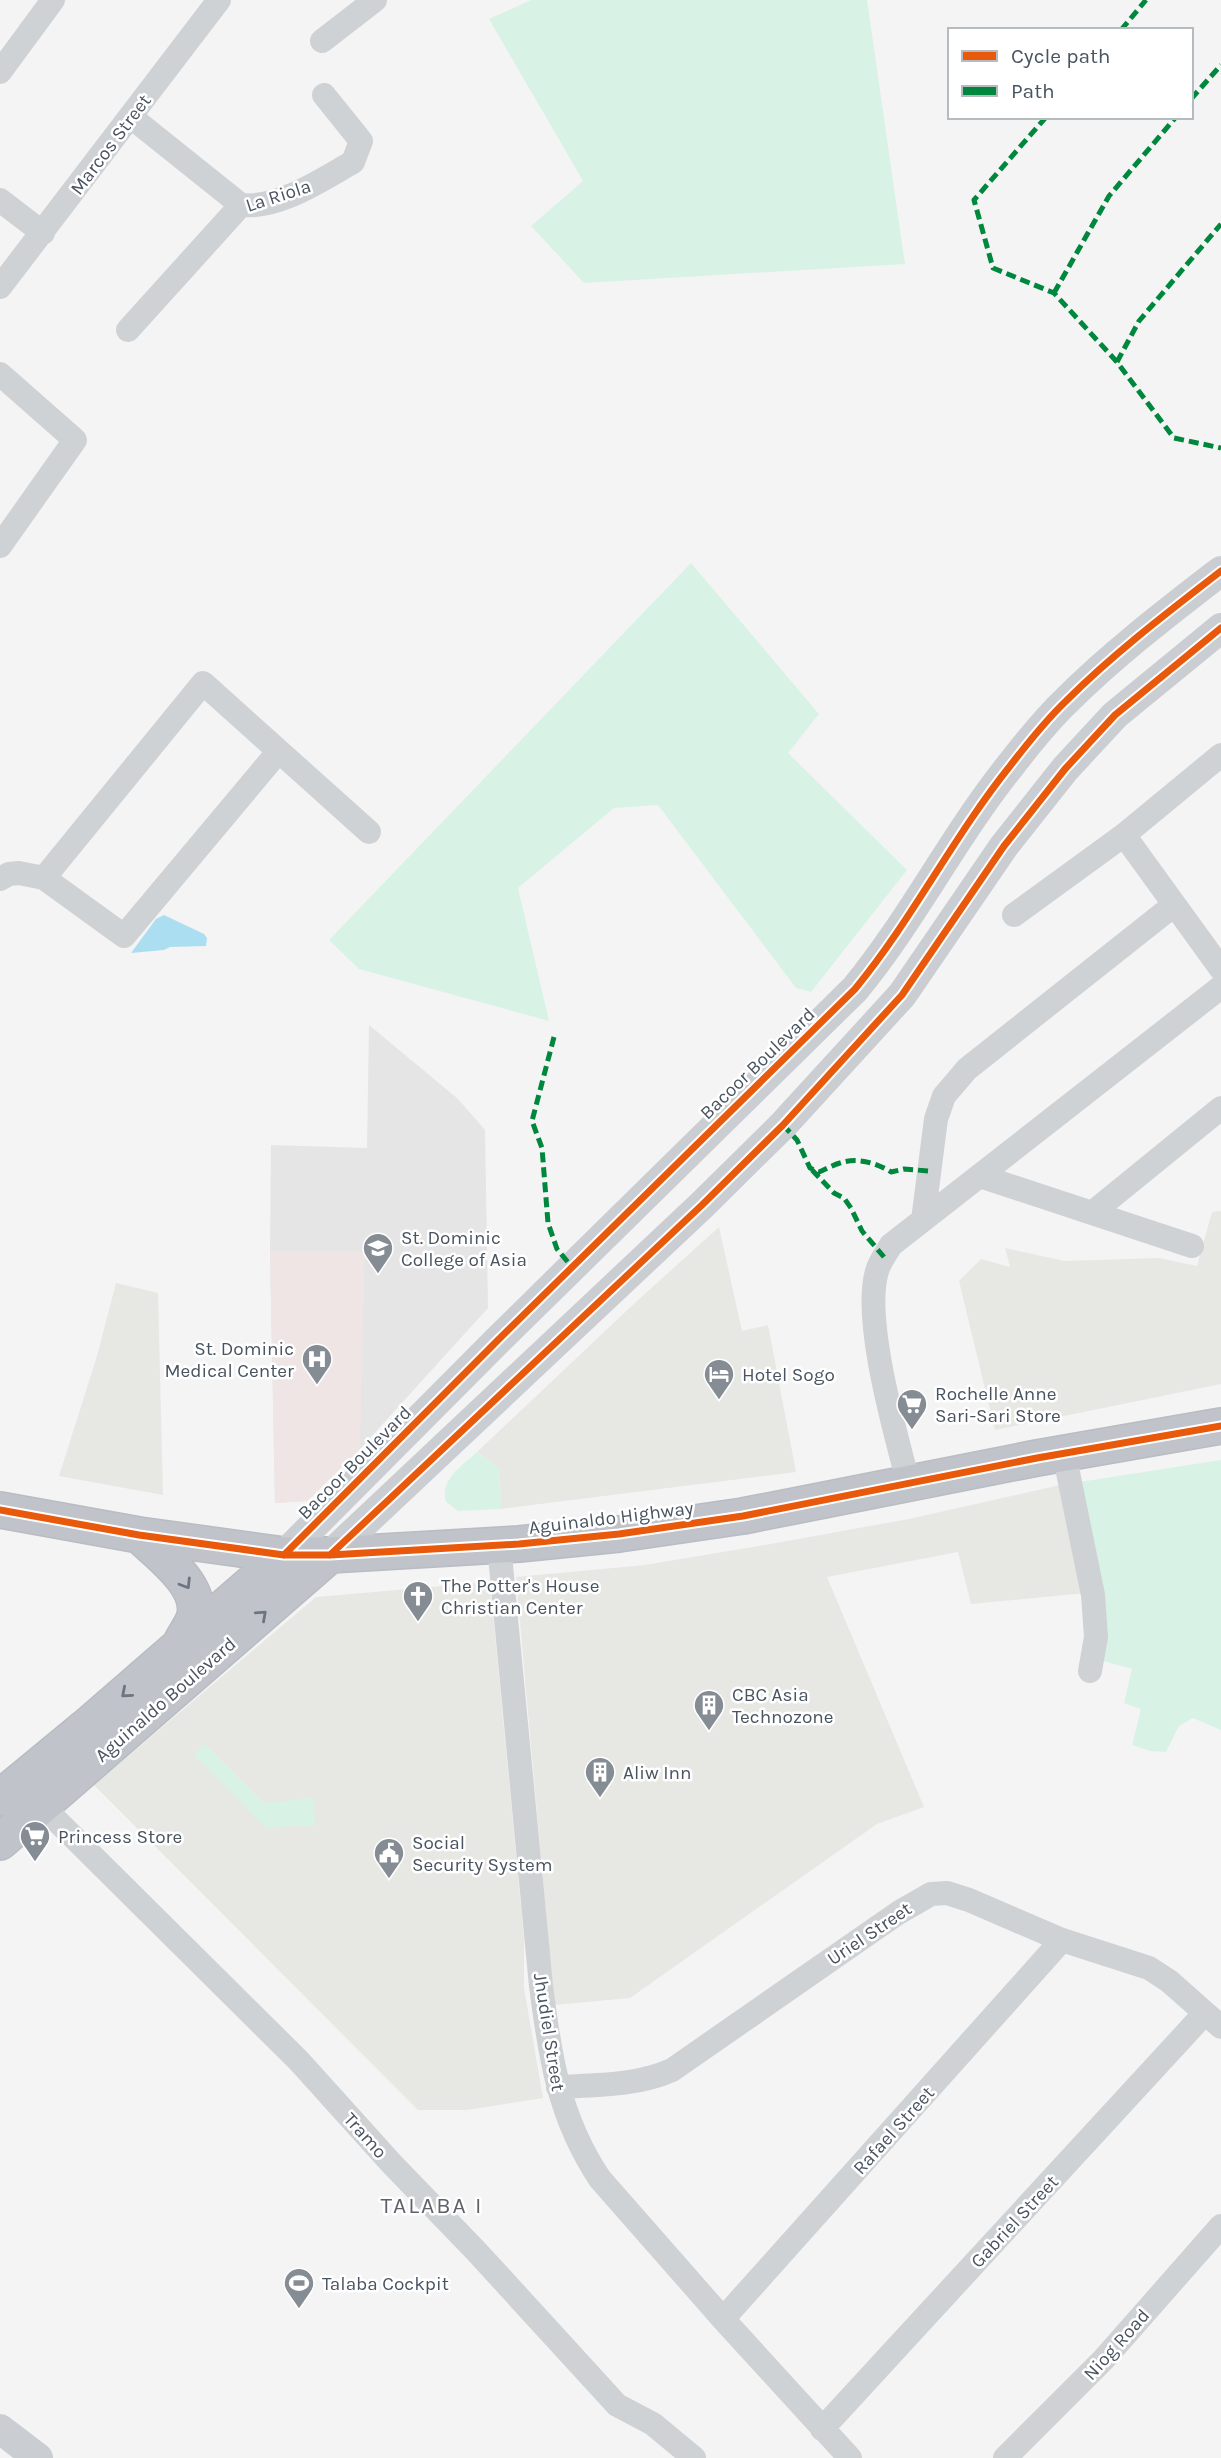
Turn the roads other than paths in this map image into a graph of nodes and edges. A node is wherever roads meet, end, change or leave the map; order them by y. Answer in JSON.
{"nodes":[{"id":1,"x":53,"y":0,"type":"edge"},
{"id":2,"x":219,"y":0,"type":"edge"},
{"id":3,"x":375,"y":0,"type":"edge"},
{"id":4,"x":322,"y":41,"type":"dead end"},
{"id":5,"x":0,"y":72,"type":"edge"},
{"id":6,"x":324,"y":95,"type":"dead end"},
{"id":7,"x":131,"y":117,"type":"junction"},
{"id":8,"x":0,"y":200,"type":"edge"},
{"id":9,"x":241,"y":205,"type":"junction"},
{"id":10,"x":43,"y":233,"type":"junction"},
{"id":11,"x":0,"y":287,"type":"edge"},
{"id":12,"x":128,"y":330,"type":"dead end"},
{"id":13,"x":0,"y":374,"type":"edge"},
{"id":14,"x":3,"y":534,"type":"edge"},
{"id":15,"x":1221,"y":571,"type":"edge"},
{"id":16,"x":1221,"y":628,"type":"edge"},
{"id":17,"x":278,"y":752,"type":"junction"},
{"id":18,"x":1221,"y":755,"type":"edge"},
{"id":19,"x":369,"y":832,"type":"dead end"},
{"id":20,"x":1124,"y":835,"type":"junction"},
{"id":21,"x":44,"y":878,"type":"junction"},
{"id":22,"x":0,"y":879,"type":"edge"},
{"id":23,"x":1174,"y":905,"type":"junction"},
{"id":24,"x":1014,"y":915,"type":"dead end"},
{"id":25,"x":1221,"y":969,"type":"edge"},
{"id":26,"x":1221,"y":987,"type":"edge"},
{"id":27,"x":1221,"y":1108,"type":"edge"},
{"id":28,"x":722,"y":1120,"type":"junction"},
{"id":29,"x":755,"y":1152,"type":"junction"},
{"id":30,"x":980,"y":1176,"type":"junction"},
{"id":31,"x":1092,"y":1213,"type":"junction"},
{"id":32,"x":923,"y":1220,"type":"junction"},
{"id":33,"x":1192,"y":1246,"type":"dead end"},
{"id":34,"x":1221,"y":1426,"type":"edge"},
{"id":35,"x":1064,"y":1453,"type":"junction"},
{"id":36,"x":909,"y":1485,"type":"junction"},
{"id":37,"x":0,"y":1510,"type":"edge"},
{"id":38,"x":139,"y":1535,"type":"junction"},
{"id":39,"x":499,"y":1545,"type":"junction"},
{"id":40,"x":284,"y":1555,"type":"junction"},
{"id":41,"x":330,"y":1555,"type":"junction"},
{"id":42,"x":178,"y":1648,"type":"junction"},
{"id":43,"x":1090,"y":1671,"type":"dead end"},
{"id":44,"x":0,"y":1798,"type":"edge"},
{"id":45,"x":42,"y":1806,"type":"junction"},
{"id":46,"x":0,"y":1842,"type":"edge"},
{"id":47,"x":1062,"y":1940,"type":"junction"},
{"id":48,"x":1213,"y":2020,"type":"edge"},
{"id":49,"x":558,"y":2087,"type":"junction"},
{"id":50,"x":1221,"y":2226,"type":"edge"},
{"id":51,"x":723,"y":2319,"type":"junction"},
{"id":52,"x":0,"y":2429,"type":"edge"},
{"id":53,"x":822,"y":2429,"type":"junction"},
{"id":54,"x":38,"y":2458,"type":"edge"},
{"id":55,"x":694,"y":2458,"type":"edge"},
{"id":56,"x":850,"y":2458,"type":"edge"},
{"id":57,"x":1005,"y":2458,"type":"edge"}],
"edges":[{"from":1,"to":5,"type":"street"},
{"from":2,"to":7,"type":"street","name":"Marcos Street"},
{"from":3,"to":4,"type":"street"},
{"from":6,"to":9,"type":"street","name":"La Riola"},
{"from":7,"to":9,"type":"street"},
{"from":7,"to":10,"type":"street","name":"Marcos Street"},
{"from":8,"to":10,"type":"street"},
{"from":9,"to":12,"type":"street","name":"La Riola"},
{"from":10,"to":11,"type":"street","name":"Marcos Street"},
{"from":13,"to":14,"type":"street"},
{"from":15,"to":28,"type":"main road","name":"Bacoor Boulevard"},
{"from":16,"to":29,"type":"main road"},
{"from":17,"to":19,"type":"street"},
{"from":17,"to":21,"type":"street"},
{"from":17,"to":21,"type":"street"},
{"from":18,"to":20,"type":"street"},
{"from":20,"to":23,"type":"street"},
{"from":20,"to":24,"type":"street"},
{"from":21,"to":22,"type":"street"},
{"from":23,"to":25,"type":"street"},
{"from":23,"to":32,"type":"street"},
{"from":26,"to":30,"type":"street"},
{"from":27,"to":31,"type":"street"},
{"from":28,"to":29,"type":"main road"},
{"from":28,"to":40,"type":"main road","name":"Bacoor Boulevard"},
{"from":29,"to":41,"type":"main road"},
{"from":30,"to":31,"type":"street"},
{"from":30,"to":32,"type":"street"},
{"from":31,"to":33,"type":"street"},
{"from":32,"to":36,"type":"street"},
{"from":34,"to":35,"type":"highway","name":"Aguinaldo Highway"},
{"from":35,"to":36,"type":"highway","name":"Aguinaldo Highway"},
{"from":35,"to":43,"type":"street"},
{"from":36,"to":39,"type":"highway","name":"Aguinaldo Highway"},
{"from":37,"to":38,"type":"highway","name":"Aguinaldo Highway"},
{"from":38,"to":40,"type":"highway","name":"Aguinaldo Highway"},
{"from":38,"to":42,"type":"highway","one_way":true},
{"from":39,"to":41,"type":"highway","name":"Aguinaldo Highway"},
{"from":39,"to":49,"type":"street","name":"Jhudiel Street"},
{"from":40,"to":41,"type":"highway","name":"Aguinaldo Highway"},
{"from":40,"to":42,"type":"highway","name":"Aguinaldo Boulevard"},
{"from":45,"to":41,"type":"highway","name":"Aguinaldo Boulevard","one_way":true},
{"from":42,"to":44,"type":"highway","name":"Aguinaldo Boulevard","one_way":true},
{"from":45,"to":46,"type":"highway","name":"Aguinaldo Boulevard"},
{"from":45,"to":55,"type":"street","name":"Tramo"},
{"from":47,"to":48,"type":"street","name":"Uriel Street"},
{"from":47,"to":49,"type":"street","name":"Uriel Street"},
{"from":47,"to":51,"type":"street","name":"Rafael Street"},
{"from":48,"to":53,"type":"street","name":"Gabriel Street"},
{"from":49,"to":51,"type":"street","name":"Jhudiel Street"},
{"from":50,"to":57,"type":"street","name":"Niog Road"},
{"from":51,"to":53,"type":"street","name":"Jhudiel Street"},
{"from":52,"to":54,"type":"main road"},
{"from":53,"to":56,"type":"street","name":"Jhudiel Street"}]}
